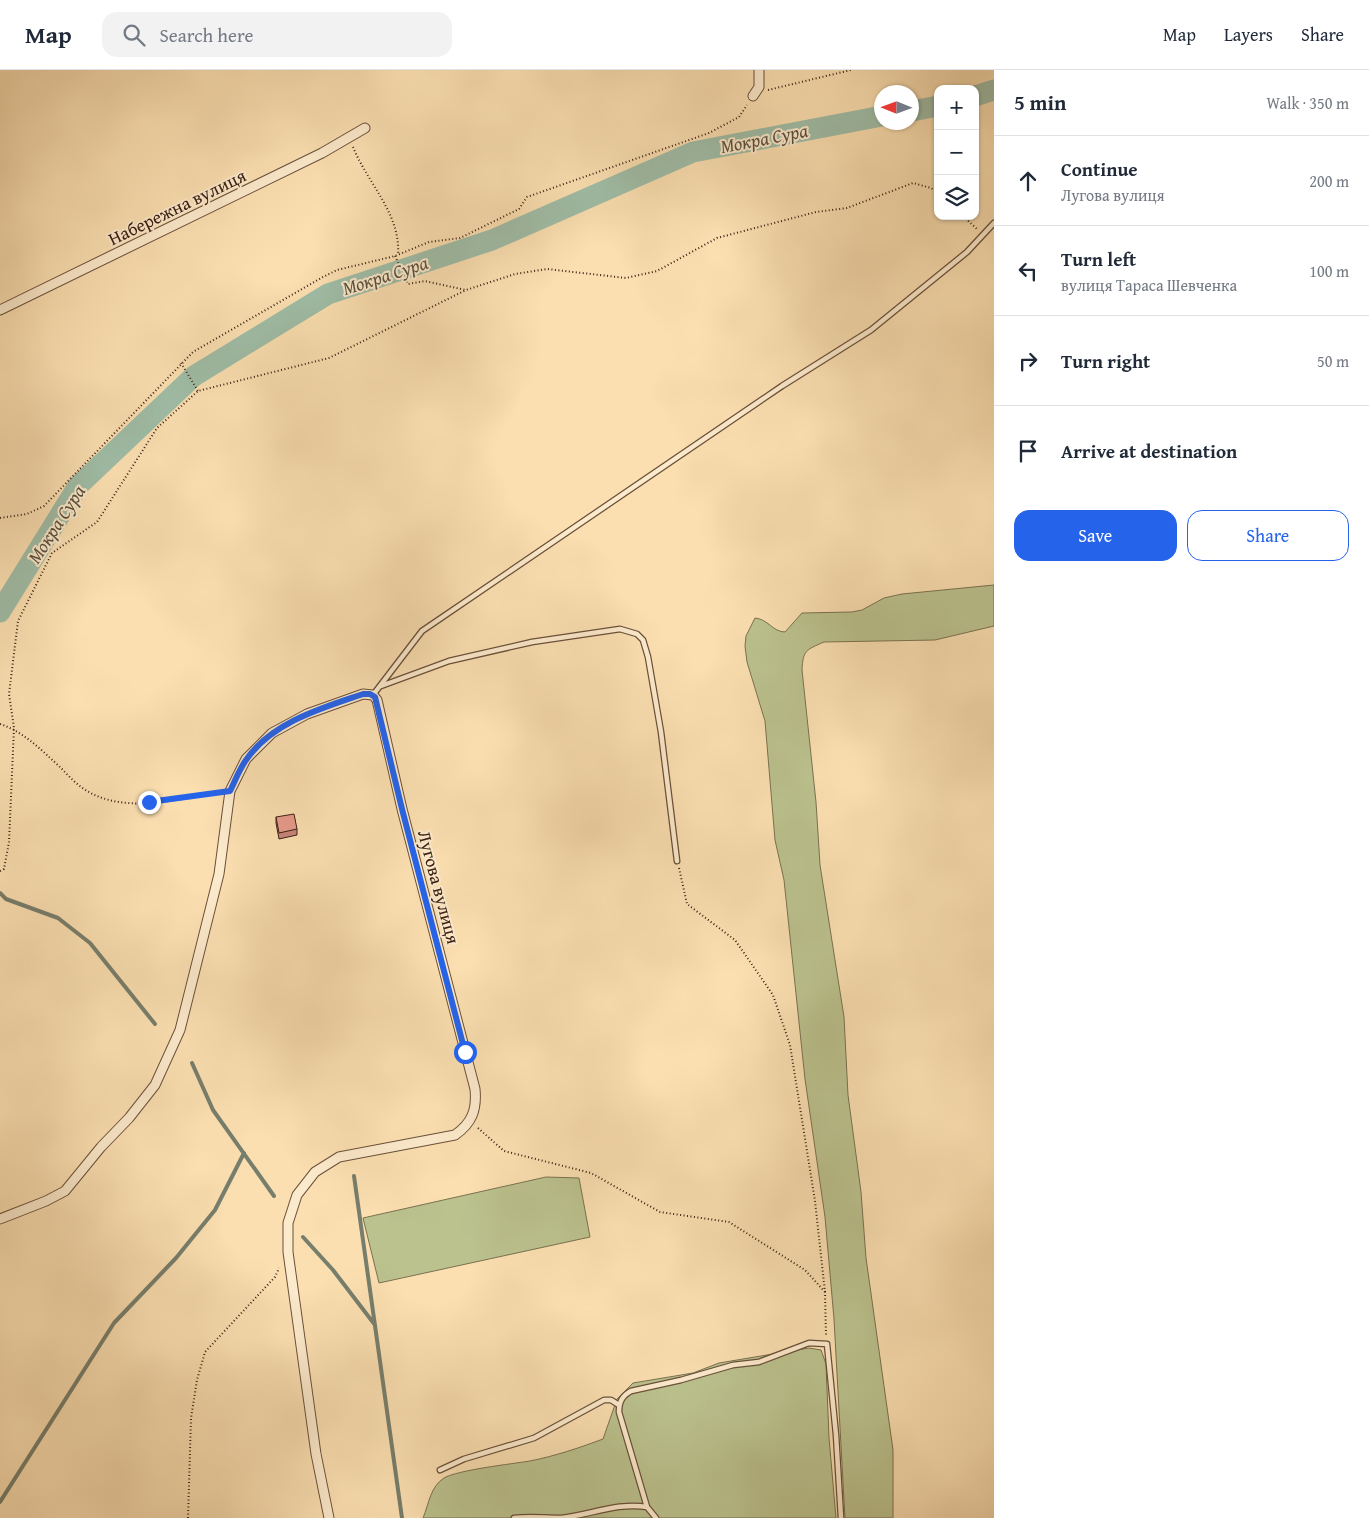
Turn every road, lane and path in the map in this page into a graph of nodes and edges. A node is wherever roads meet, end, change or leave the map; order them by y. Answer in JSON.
{"nodes":[{"id":1,"x":758,"y":70,"type":"edge"},
{"id":2,"x":851,"y":70,"type":"edge"},
{"id":3,"x":753,"y":96,"type":"junction"},
{"id":4,"x":366,"y":128,"type":"dead end"},
{"id":5,"x":350,"y":138,"type":"junction"},
{"id":6,"x":934,"y":190,"type":"edge"},
{"id":7,"x":968,"y":220,"type":"edge"},
{"id":8,"x":994,"y":223,"type":"edge"},
{"id":9,"x":984,"y":234,"type":"junction"},
{"id":10,"x":398,"y":255,"type":"junction"},
{"id":11,"x":395,"y":256,"type":"junction"},
{"id":12,"x":466,"y":290,"type":"junction"},
{"id":13,"x":0,"y":310,"type":"edge"},
{"id":14,"x":181,"y":362,"type":"junction"},
{"id":15,"x":198,"y":391,"type":"junction"},
{"id":16,"x":0,"y":518,"type":"edge"},
{"id":17,"x":381,"y":686,"type":"junction"},
{"id":18,"x":372,"y":695,"type":"junction"},
{"id":19,"x":0,"y":724,"type":"edge"},
{"id":20,"x":14,"y":728,"type":"junction"},
{"id":21,"x":230,"y":791,"type":"junction"},
{"id":22,"x":677,"y":860,"type":"joint"},
{"id":23,"x":0,"y":871,"type":"edge"},
{"id":24,"x":469,"y":1122,"type":"junction"},
{"id":25,"x":0,"y":1219,"type":"edge"},
{"id":26,"x":282,"y":1264,"type":"dead end"},
{"id":27,"x":825,"y":1292,"type":"junction"},
{"id":28,"x":827,"y":1344,"type":"junction"},
{"id":29,"x":619,"y":1405,"type":"junction"},
{"id":30,"x":440,"y":1470,"type":"dead end"},
{"id":31,"x":647,"y":1507,"type":"junction"},
{"id":32,"x":188,"y":1518,"type":"edge"},
{"id":33,"x":329,"y":1518,"type":"edge"},
{"id":34,"x":514,"y":1518,"type":"edge"},
{"id":35,"x":656,"y":1518,"type":"edge"},
{"id":36,"x":840,"y":1518,"type":"edge"}],
"edges":[{"from":1,"to":3,"type":"street"},
{"from":2,"to":3,"type":"path"},
{"from":3,"to":10,"type":"path"},
{"from":4,"to":5,"type":"street","name":"Набережна вулиця"},
{"from":5,"to":10,"type":"path"},
{"from":5,"to":13,"type":"street","name":"Набережна вулиця"},
{"from":6,"to":12,"type":"path"},
{"from":7,"to":9,"type":"path"},
{"from":8,"to":9,"type":"lane"},
{"from":9,"to":17,"type":"lane"},
{"from":10,"to":11,"type":"path"},
{"from":11,"to":12,"type":"path"},
{"from":11,"to":14,"type":"path"},
{"from":12,"to":15,"type":"path"},
{"from":14,"to":15,"type":"path"},
{"from":14,"to":16,"type":"path"},
{"from":15,"to":20,"type":"path"},
{"from":17,"to":18,"type":"lane"},
{"from":17,"to":22,"type":"lane"},
{"from":18,"to":21,"type":"street"},
{"from":18,"to":24,"type":"street","name":"Лугова вулиця"},
{"from":19,"to":20,"type":"path"},
{"from":20,"to":21,"type":"path"},
{"from":20,"to":23,"type":"path"},
{"from":21,"to":25,"type":"street"},
{"from":22,"to":27,"type":"path"},
{"from":24,"to":27,"type":"path"},
{"from":24,"to":33,"type":"street"},
{"from":26,"to":32,"type":"path"},
{"from":27,"to":28,"type":"path"},
{"from":28,"to":29,"type":"lane"},
{"from":28,"to":36,"type":"lane"},
{"from":29,"to":30,"type":"lane"},
{"from":29,"to":31,"type":"lane"},
{"from":31,"to":34,"type":"lane"},
{"from":31,"to":35,"type":"lane"}]}
